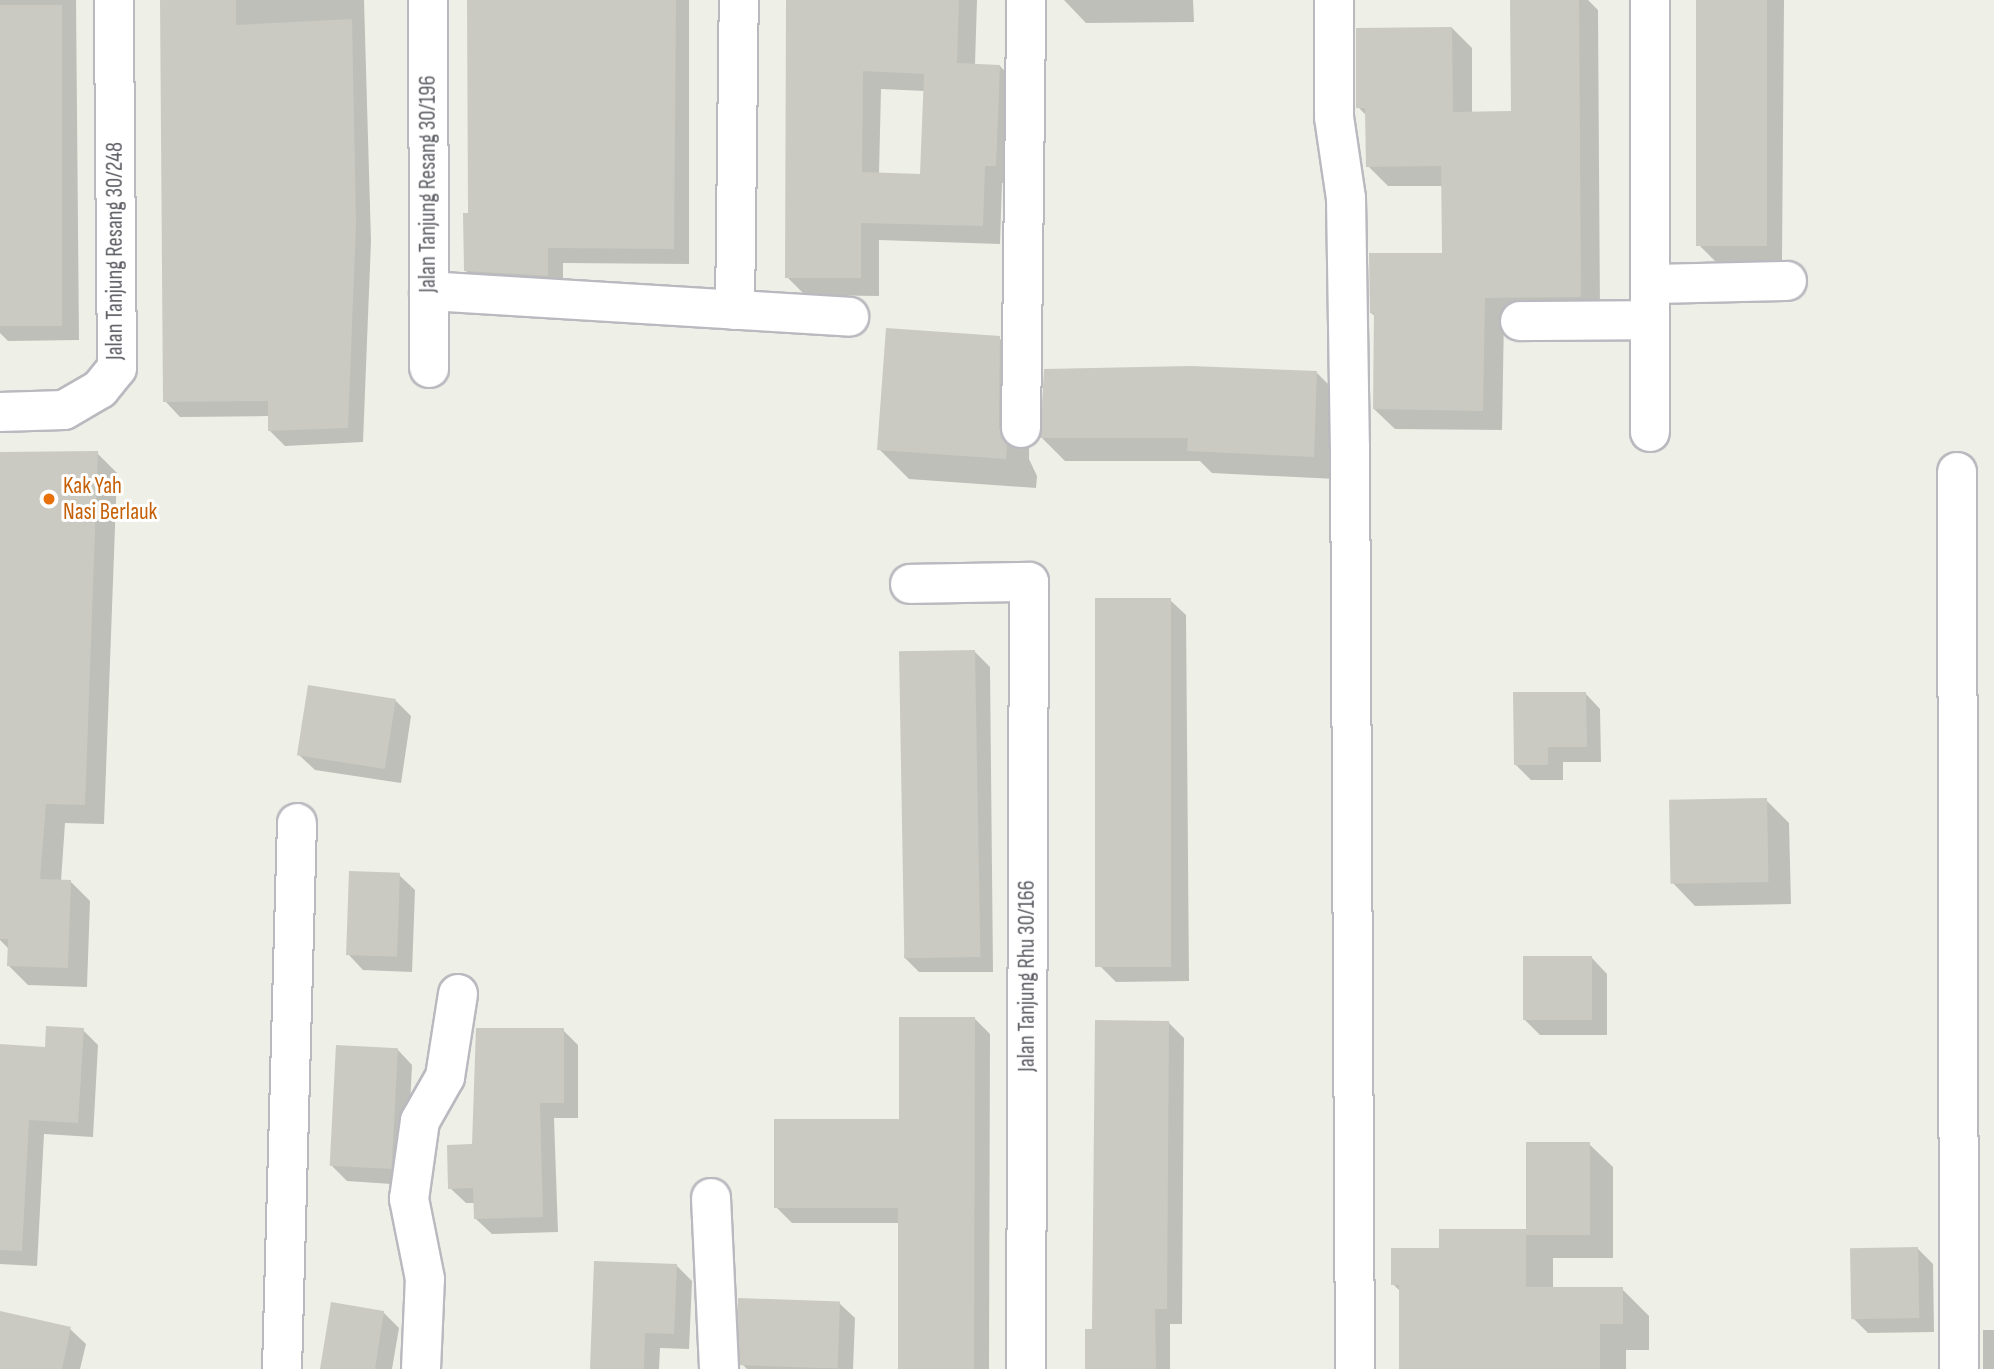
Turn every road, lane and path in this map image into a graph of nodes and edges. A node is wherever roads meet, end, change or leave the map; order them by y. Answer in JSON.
{"nodes":[{"id":1,"x":114,"y":0,"type":"edge"},
{"id":2,"x":428,"y":0,"type":"edge"},
{"id":3,"x":739,"y":0,"type":"edge"},
{"id":4,"x":1026,"y":0,"type":"edge"},
{"id":5,"x":1334,"y":0,"type":"edge"},
{"id":6,"x":1650,"y":0,"type":"edge"},
{"id":7,"x":1787,"y":281,"type":"dead end"},
{"id":8,"x":429,"y":291,"type":"junction"},
{"id":9,"x":1650,"y":302,"type":"junction"},
{"id":10,"x":736,"y":310,"type":"junction"},
{"id":11,"x":849,"y":317,"type":"dead end"},
{"id":12,"x":1520,"y":321,"type":"dead end"},
{"id":13,"x":429,"y":368,"type":"dead end"},
{"id":14,"x":0,"y":412,"type":"edge"},
{"id":15,"x":1021,"y":428,"type":"dead end"},
{"id":16,"x":1650,"y":432,"type":"dead end"},
{"id":17,"x":1957,"y":472,"type":"dead end"},
{"id":18,"x":910,"y":584,"type":"dead end"},
{"id":19,"x":297,"y":823,"type":"dead end"},
{"id":20,"x":458,"y":994,"type":"dead end"},
{"id":21,"x":711,"y":1198,"type":"dead end"},
{"id":22,"x":282,"y":1369,"type":"edge"},
{"id":23,"x":421,"y":1369,"type":"edge"},
{"id":24,"x":719,"y":1369,"type":"edge"},
{"id":25,"x":1026,"y":1369,"type":"edge"},
{"id":26,"x":1355,"y":1369,"type":"edge"},
{"id":27,"x":1959,"y":1369,"type":"edge"}],
"edges":[{"from":1,"to":14,"type":"street","name":"Jalan Tanjung Resang 30/248"},
{"from":2,"to":8,"type":"street","name":"Jalan Tanjung Resang 30/196"},
{"from":3,"to":10,"type":"street"},
{"from":4,"to":15,"type":"street"},
{"from":5,"to":26,"type":"street"},
{"from":6,"to":9,"type":"street"},
{"from":7,"to":9,"type":"street"},
{"from":8,"to":10,"type":"street"},
{"from":8,"to":13,"type":"street","name":"Jalan Tanjung Resang 30/196"},
{"from":9,"to":12,"type":"street"},
{"from":9,"to":16,"type":"street"},
{"from":10,"to":11,"type":"street"},
{"from":17,"to":27,"type":"street"},
{"from":18,"to":25,"type":"street","name":"Jalan Tanjung Rhu 30/166"},
{"from":19,"to":22,"type":"street"},
{"from":20,"to":23,"type":"street"},
{"from":21,"to":24,"type":"street"}]}
